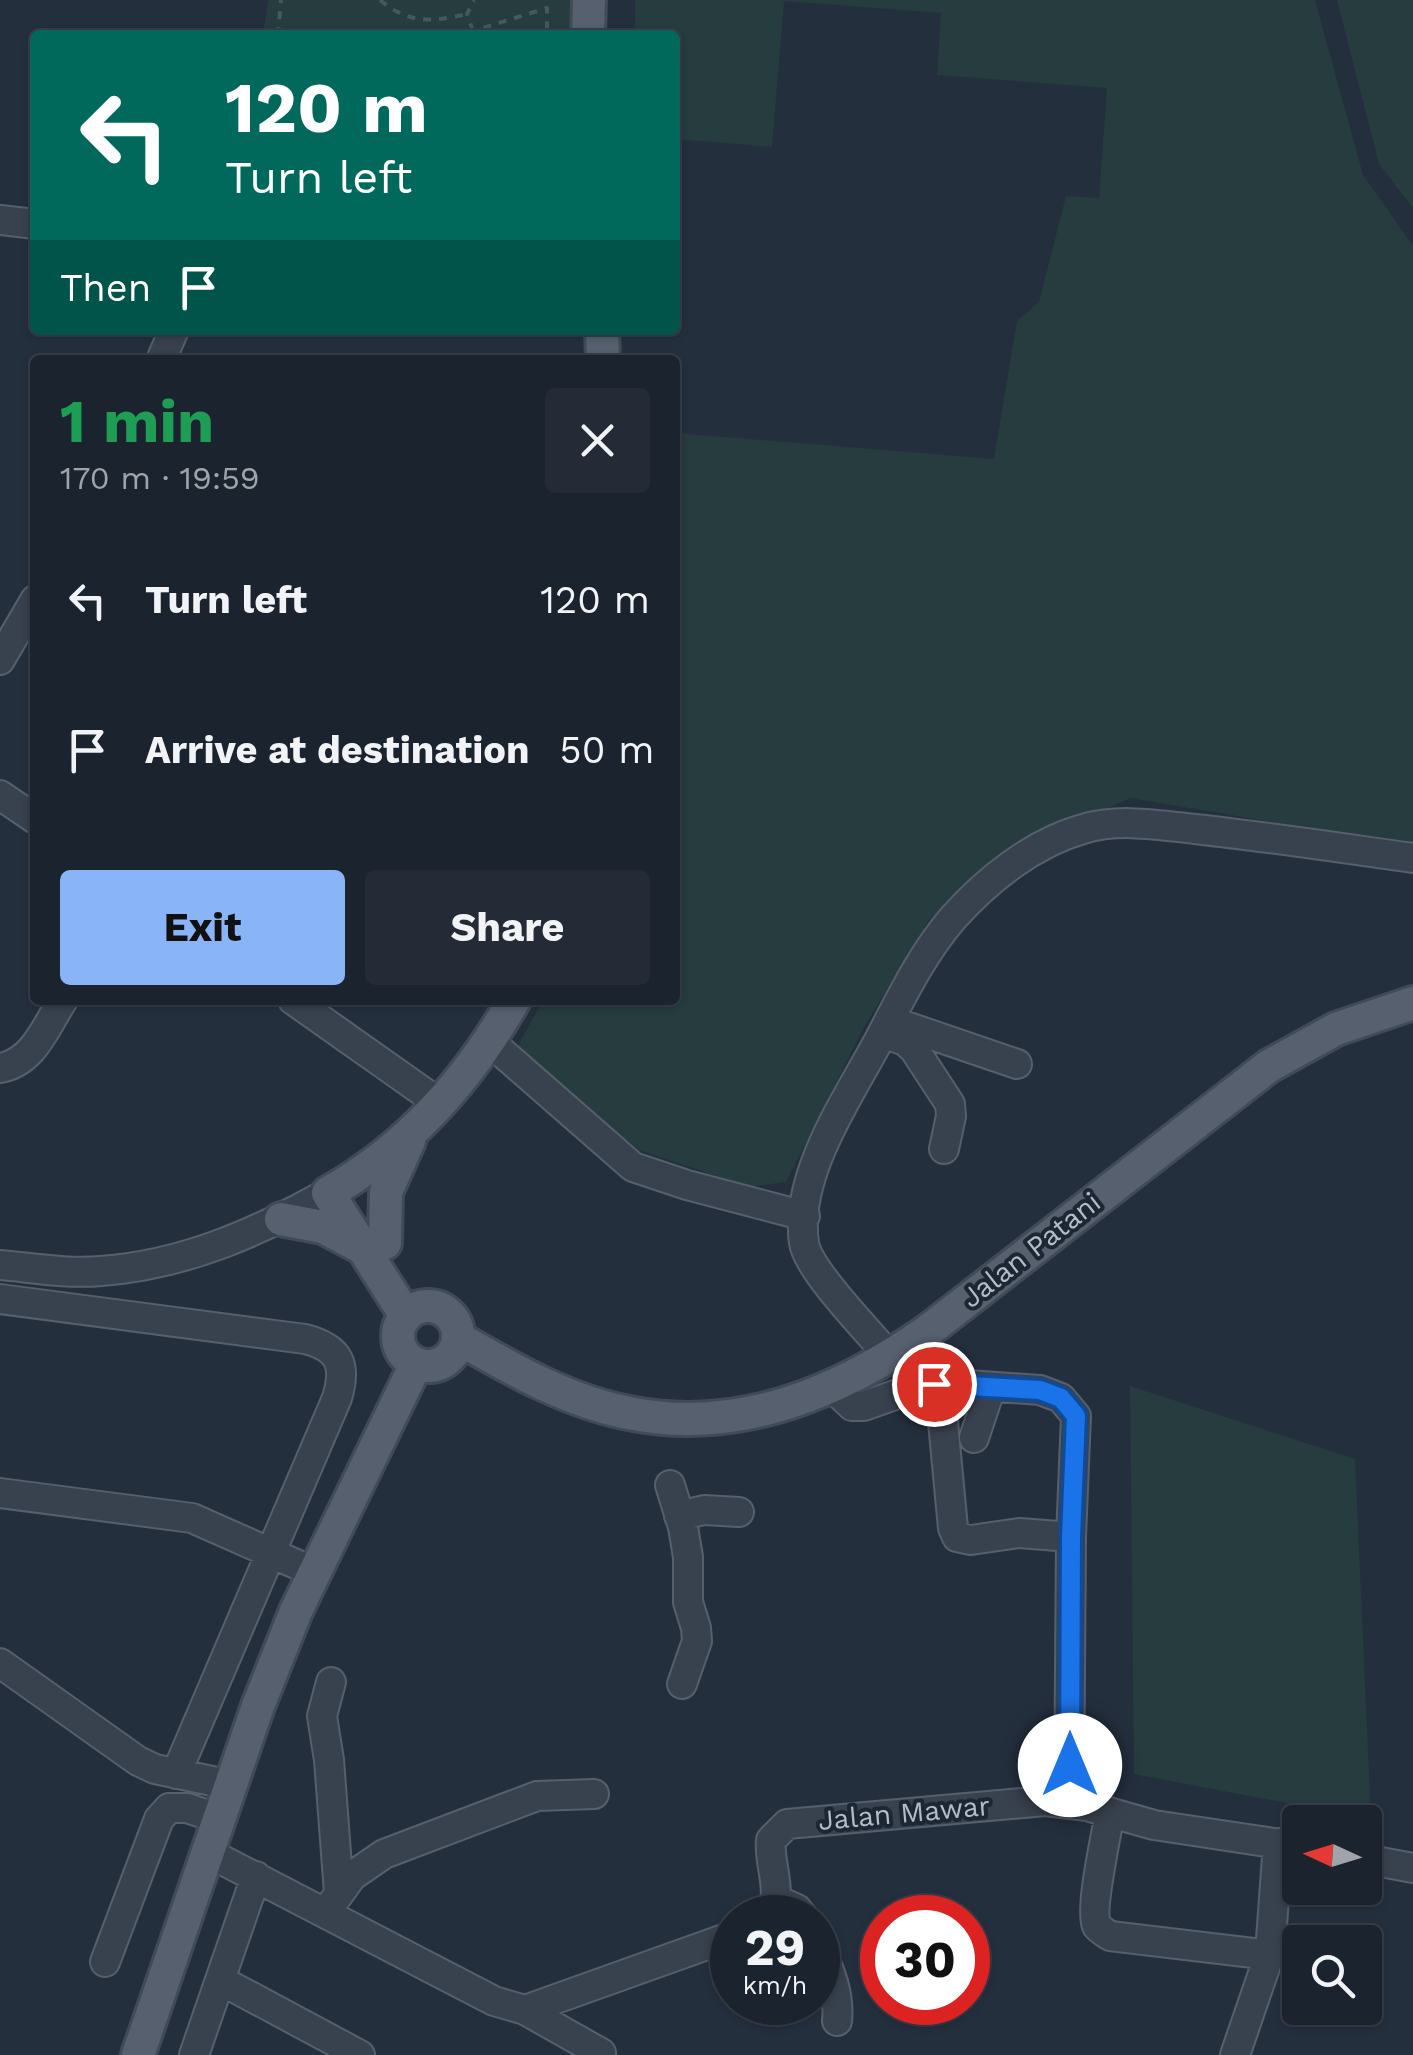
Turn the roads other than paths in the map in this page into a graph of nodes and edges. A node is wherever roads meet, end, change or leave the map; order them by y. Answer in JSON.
{"nodes":[{"id":1,"x":589,"y":0,"type":"edge"},
{"id":2,"x":588,"y":30,"type":"edge"},
{"id":3,"x":0,"y":220,"type":"edge"},
{"id":4,"x":30,"y":223,"type":"edge"},
{"id":5,"x":30,"y":609,"type":"edge"},
{"id":6,"x":0,"y":660,"type":"edge"},
{"id":7,"x":0,"y":795,"type":"edge"},
{"id":8,"x":30,"y":816,"type":"edge"},
{"id":9,"x":1413,"y":858,"type":"edge"},
{"id":10,"x":1413,"y":1003,"type":"edge"},
{"id":11,"x":60,"y":1005,"type":"edge"},
{"id":12,"x":300,"y":1005,"type":"edge"},
{"id":13,"x":511,"y":1005,"type":"edge"},
{"id":14,"x":886,"y":1027,"type":"junction"},
{"id":15,"x":489,"y":1041,"type":"junction"},
{"id":16,"x":1018,"y":1064,"type":"dead end"},
{"id":17,"x":0,"y":1068,"type":"edge"},
{"id":18,"x":439,"y":1103,"type":"junction"},
{"id":19,"x":414,"y":1132,"type":"junction"},
{"id":20,"x":944,"y":1149,"type":"dead end"},
{"id":21,"x":337,"y":1188,"type":"junction"},
{"id":22,"x":805,"y":1216,"type":"junction"},
{"id":23,"x":282,"y":1219,"type":"junction"},
{"id":24,"x":374,"y":1246,"type":"junction"},
{"id":25,"x":0,"y":1265,"type":"edge"},
{"id":26,"x":0,"y":1300,"type":"edge"},
{"id":27,"x":416,"y":1311,"type":"junction"},
{"id":28,"x":458,"y":1338,"type":"junction"},
{"id":29,"x":890,"y":1357,"type":"junction"},
{"id":30,"x":416,"y":1364,"type":"junction"},
{"id":31,"x":942,"y":1384,"type":"junction"},
{"id":32,"x":991,"y":1387,"type":"junction"},
{"id":33,"x":833,"y":1388,"type":"junction"},
{"id":34,"x":974,"y":1438,"type":"dead end"},
{"id":35,"x":670,"y":1485,"type":"dead end"},
{"id":36,"x":0,"y":1493,"type":"edge"},
{"id":37,"x":739,"y":1512,"type":"dead end"},
{"id":38,"x":680,"y":1516,"type":"junction"},
{"id":39,"x":1071,"y":1537,"type":"junction"},
{"id":40,"x":271,"y":1554,"type":"junction"},
{"id":41,"x":314,"y":1572,"type":"junction"},
{"id":42,"x":0,"y":1663,"type":"edge"},
{"id":43,"x":330,"y":1682,"type":"dead end"},
{"id":44,"x":682,"y":1684,"type":"dead end"},
{"id":45,"x":176,"y":1774,"type":"junction"},
{"id":46,"x":231,"y":1785,"type":"junction"},
{"id":47,"x":594,"y":1794,"type":"dead end"},
{"id":48,"x":1069,"y":1803,"type":"junction"},
{"id":49,"x":1110,"y":1812,"type":"junction"},
{"id":50,"x":220,"y":1819,"type":"junction"},
{"id":51,"x":1282,"y":1844,"type":"edge"},
{"id":52,"x":208,"y":1853,"type":"junction"},
{"id":53,"x":1382,"y":1862,"type":"edge"},
{"id":54,"x":1413,"y":1868,"type":"edge"},
{"id":55,"x":256,"y":1876,"type":"junction"},
{"id":56,"x":1282,"y":1886,"type":"edge"},
{"id":57,"x":771,"y":1895,"type":"edge"},
{"id":58,"x":333,"y":1902,"type":"junction"},
{"id":59,"x":710,"y":1944,"type":"edge"},
{"id":60,"x":1270,"y":1955,"type":"junction"},
{"id":61,"x":106,"y":1962,"type":"dead end"},
{"id":62,"x":220,"y":1980,"type":"junction"},
{"id":63,"x":525,"y":2010,"type":"junction"},
{"id":64,"x":601,"y":2053,"type":"edge"},
{"id":65,"x":138,"y":2055,"type":"edge"},
{"id":66,"x":194,"y":2055,"type":"edge"},
{"id":67,"x":360,"y":2055,"type":"edge"},
{"id":68,"x":1235,"y":2055,"type":"edge"}],
"edges":[{"from":1,"to":2,"type":"main road"},
{"from":3,"to":4,"type":"street"},
{"from":5,"to":6,"type":"street"},
{"from":7,"to":8,"type":"street"},
{"from":9,"to":14,"type":"street"},
{"from":10,"to":29,"type":"main road","name":"Jalan Patani"},
{"from":11,"to":17,"type":"street"},
{"from":12,"to":18,"type":"street"},
{"from":13,"to":15,"type":"main road"},
{"from":14,"to":16,"type":"street"},
{"from":14,"to":20,"type":"street"},
{"from":14,"to":22,"type":"street"},
{"from":15,"to":18,"type":"main road"},
{"from":15,"to":22,"type":"street"},
{"from":18,"to":19,"type":"main road"},
{"from":19,"to":21,"type":"main road"},
{"from":19,"to":24,"type":"main road"},
{"from":21,"to":23,"type":"street"},
{"from":21,"to":24,"type":"main road"},
{"from":22,"to":29,"type":"street"},
{"from":23,"to":24,"type":"main road"},
{"from":23,"to":25,"type":"street"},
{"from":24,"to":27,"type":"main road"},
{"from":26,"to":40,"type":"street"},
{"from":27,"to":28,"type":"main road"},
{"from":27,"to":30,"type":"main road"},
{"from":28,"to":30,"type":"main road"},
{"from":28,"to":33,"type":"main road","name":"Jalan Patani"},
{"from":29,"to":33,"type":"main road","name":"Jalan Patani"},
{"from":30,"to":41,"type":"main road"},
{"from":31,"to":32,"type":"street"},
{"from":31,"to":33,"type":"street"},
{"from":31,"to":39,"type":"street"},
{"from":32,"to":34,"type":"street"},
{"from":32,"to":39,"type":"street"},
{"from":35,"to":38,"type":"street"},
{"from":36,"to":40,"type":"street"},
{"from":37,"to":38,"type":"street"},
{"from":38,"to":44,"type":"street"},
{"from":39,"to":48,"type":"street"},
{"from":40,"to":41,"type":"street"},
{"from":40,"to":45,"type":"street"},
{"from":41,"to":46,"type":"main road"},
{"from":42,"to":45,"type":"street"},
{"from":43,"to":58,"type":"street"},
{"from":45,"to":46,"type":"street"},
{"from":46,"to":50,"type":"main road"},
{"from":47,"to":58,"type":"street"},
{"from":48,"to":49,"type":"street","name":"Jalan Mawar"},
{"from":48,"to":57,"type":"street","name":"Jalan Mawar"},
{"from":49,"to":51,"type":"street","name":"Jalan Mawar"},
{"from":49,"to":60,"type":"street"},
{"from":50,"to":52,"type":"main road"},
{"from":50,"to":61,"type":"street"},
{"from":52,"to":55,"type":"street"},
{"from":52,"to":65,"type":"main road"},
{"from":53,"to":54,"type":"street"},
{"from":55,"to":58,"type":"street"},
{"from":55,"to":62,"type":"street"},
{"from":56,"to":60,"type":"street"},
{"from":58,"to":63,"type":"street"},
{"from":59,"to":63,"type":"street"},
{"from":60,"to":68,"type":"street"},
{"from":62,"to":66,"type":"street"},
{"from":62,"to":67,"type":"street"},
{"from":63,"to":64,"type":"street"}]}
